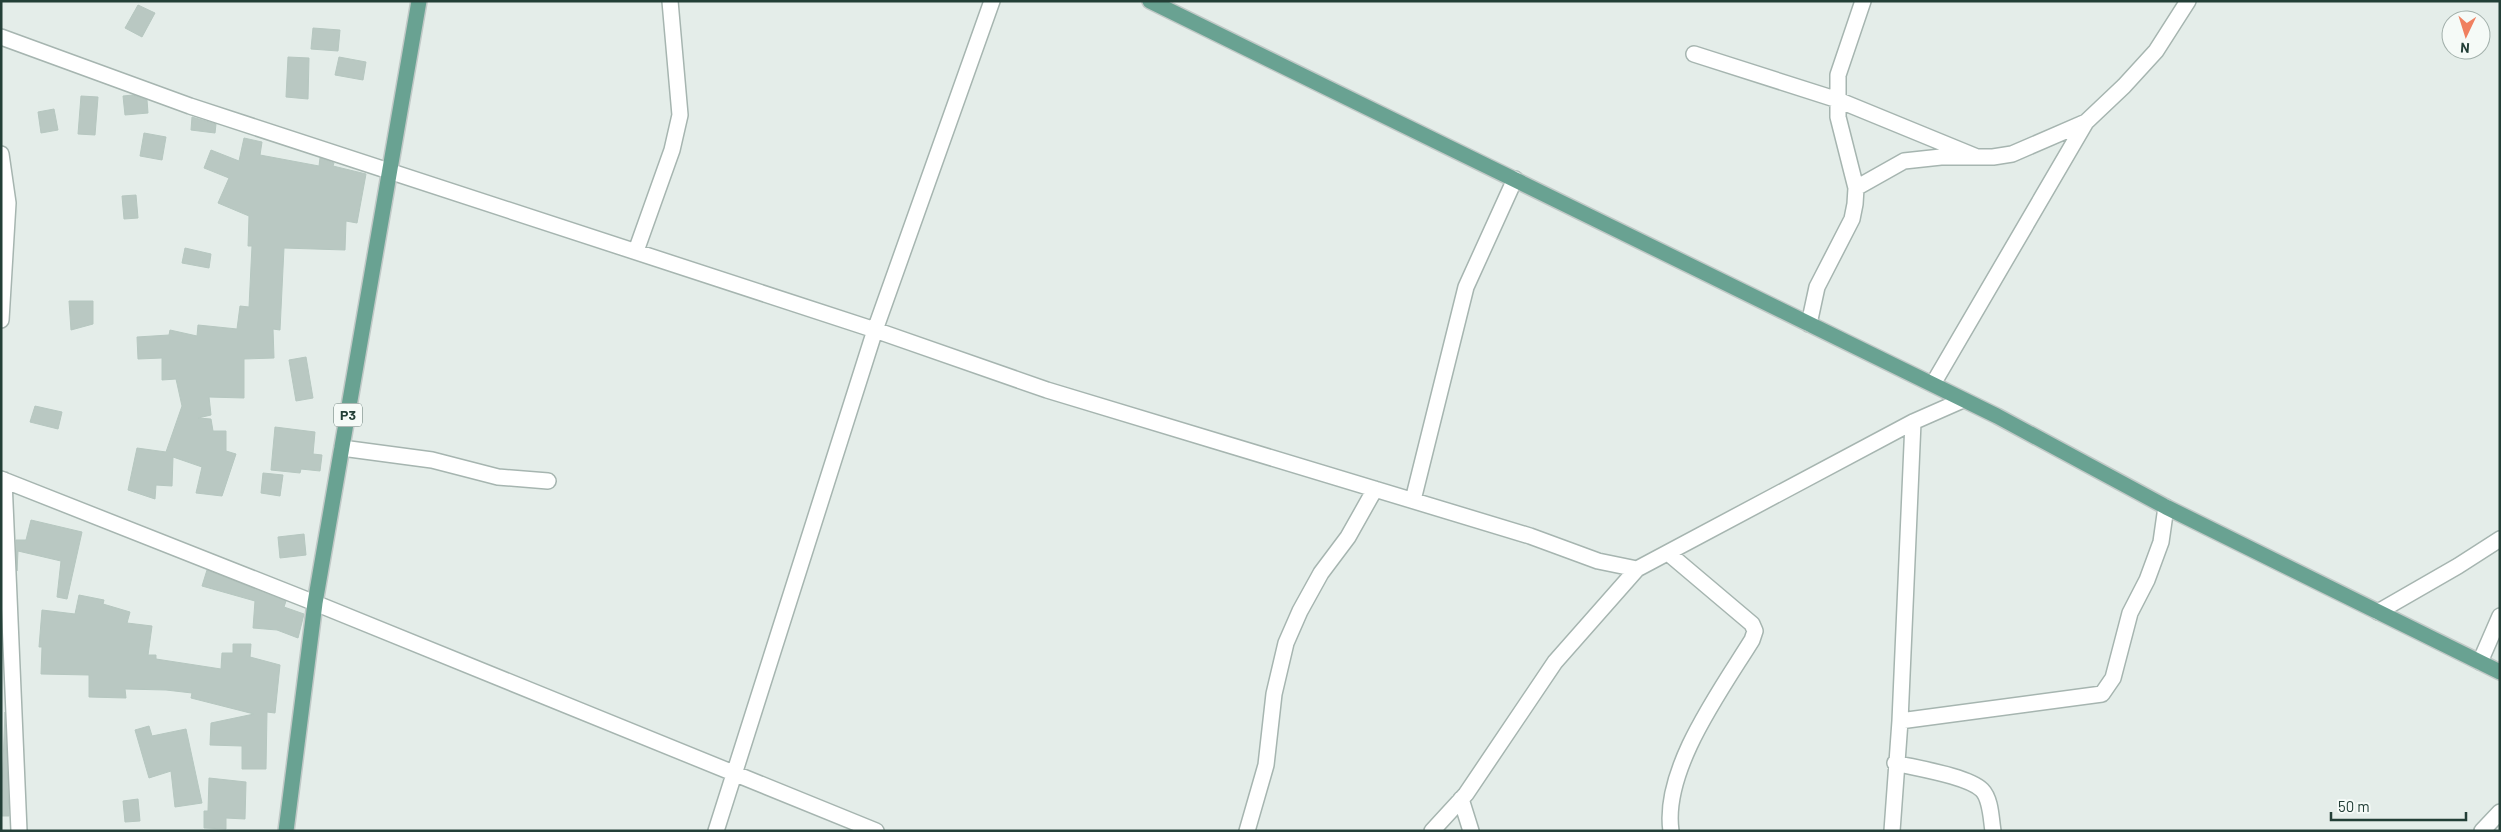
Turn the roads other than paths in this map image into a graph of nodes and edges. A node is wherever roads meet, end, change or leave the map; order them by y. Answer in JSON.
{"nodes":[{"id":1,"x":419,"y":1,"type":"edge"},
{"id":2,"x":670,"y":1,"type":"edge"},
{"id":3,"x":992,"y":1,"type":"edge"},
{"id":4,"x":1150,"y":1,"type":"edge"},
{"id":5,"x":1864,"y":1,"type":"edge"},
{"id":6,"x":2188,"y":1,"type":"edge"},
{"id":7,"x":1,"y":37,"type":"edge"},
{"id":8,"x":1694,"y":54,"type":"dead end"},
{"id":9,"x":1838,"y":100,"type":"junction"},
{"id":10,"x":2086,"y":122,"type":"junction"},
{"id":11,"x":1,"y":154,"type":"edge"},
{"id":12,"x":1977,"y":157,"type":"junction"},
{"id":13,"x":390,"y":170,"type":"junction"},
{"id":14,"x":1515,"y":179,"type":"junction"},
{"id":15,"x":1856,"y":188,"type":"junction"},
{"id":16,"x":636,"y":251,"type":"junction"},
{"id":17,"x":1,"y":320,"type":"edge"},
{"id":18,"x":1809,"y":324,"type":"junction"},
{"id":19,"x":875,"y":330,"type":"junction"},
{"id":20,"x":1933,"y":384,"type":"junction"},
{"id":21,"x":1963,"y":400,"type":"junction"},
{"id":22,"x":1913,"y":422,"type":"junction"},
{"id":23,"x":342,"y":448,"type":"junction"},
{"id":24,"x":2,"y":480,"type":"edge"},
{"id":25,"x":548,"y":481,"type":"dead end"},
{"id":26,"x":1375,"y":489,"type":"junction"},
{"id":27,"x":1413,"y":500,"type":"junction"},
{"id":28,"x":2166,"y":508,"type":"junction"},
{"id":29,"x":2500,"y":539,"type":"edge"},
{"id":30,"x":1668,"y":553,"type":"junction"},
{"id":31,"x":1637,"y":569,"type":"junction"},
{"id":32,"x":315,"y":604,"type":"junction"},
{"id":33,"x":2378,"y":612,"type":"junction"},
{"id":34,"x":2500,"y":616,"type":"edge"},
{"id":35,"x":2480,"y":662,"type":"junction"},
{"id":36,"x":2500,"y":672,"type":"edge"},
{"id":37,"x":1900,"y":721,"type":"junction"},
{"id":38,"x":1895,"y":763,"type":"junction"},
{"id":39,"x":733,"y":772,"type":"junction"},
{"id":40,"x":1461,"y":799,"type":"junction"},
{"id":41,"x":2500,"y":812,"type":"edge"},
{"id":42,"x":20,"y":831,"type":"edge"},
{"id":43,"x":286,"y":831,"type":"edge"},
{"id":44,"x":716,"y":831,"type":"edge"},
{"id":45,"x":876,"y":831,"type":"edge"},
{"id":46,"x":1247,"y":831,"type":"edge"},
{"id":47,"x":1432,"y":831,"type":"edge"},
{"id":48,"x":1471,"y":831,"type":"edge"},
{"id":49,"x":1671,"y":831,"type":"edge"},
{"id":50,"x":1892,"y":831,"type":"edge"},
{"id":51,"x":1993,"y":831,"type":"edge"},
{"id":52,"x":2482,"y":831,"type":"edge"}],
"edges":[{"from":1,"to":13,"type":"main road","number":"P3"},
{"from":2,"to":16,"type":"street"},
{"from":3,"to":19,"type":"street"},
{"from":4,"to":14,"type":"main road"},
{"from":5,"to":9,"type":"street"},
{"from":6,"to":10,"type":"street"},
{"from":7,"to":13,"type":"street"},
{"from":8,"to":9,"type":"street"},
{"from":9,"to":12,"type":"street"},
{"from":9,"to":15,"type":"street"},
{"from":10,"to":12,"type":"street"},
{"from":10,"to":20,"type":"street"},
{"from":11,"to":17,"type":"street"},
{"from":12,"to":15,"type":"street"},
{"from":13,"to":16,"type":"street"},
{"from":13,"to":23,"type":"main road","number":"P3"},
{"from":14,"to":18,"type":"main road"},
{"from":14,"to":27,"type":"street"},
{"from":15,"to":18,"type":"street"},
{"from":16,"to":19,"type":"street"},
{"from":18,"to":20,"type":"main road"},
{"from":19,"to":26,"type":"street"},
{"from":19,"to":39,"type":"street"},
{"from":20,"to":21,"type":"main road"},
{"from":21,"to":22,"type":"street"},
{"from":21,"to":28,"type":"main road"},
{"from":22,"to":30,"type":"street"},
{"from":22,"to":37,"type":"street"},
{"from":23,"to":25,"type":"street"},
{"from":23,"to":32,"type":"main road","number":"P3"},
{"from":24,"to":32,"type":"street"},
{"from":24,"to":42,"type":"street"},
{"from":26,"to":27,"type":"street"},
{"from":26,"to":46,"type":"street"},
{"from":27,"to":31,"type":"street"},
{"from":28,"to":33,"type":"main road"},
{"from":28,"to":37,"type":"street"},
{"from":29,"to":33,"type":"street"},
{"from":30,"to":31,"type":"street"},
{"from":30,"to":49,"type":"street"},
{"from":31,"to":40,"type":"street"},
{"from":32,"to":39,"type":"street"},
{"from":32,"to":43,"type":"main road","number":"P3"},
{"from":33,"to":35,"type":"main road"},
{"from":34,"to":35,"type":"street"},
{"from":35,"to":36,"type":"main road"},
{"from":37,"to":38,"type":"street"},
{"from":38,"to":50,"type":"street"},
{"from":38,"to":51,"type":"street"},
{"from":39,"to":44,"type":"street"},
{"from":39,"to":45,"type":"street"},
{"from":40,"to":47,"type":"street"},
{"from":40,"to":48,"type":"street"},
{"from":41,"to":52,"type":"street"}]}
